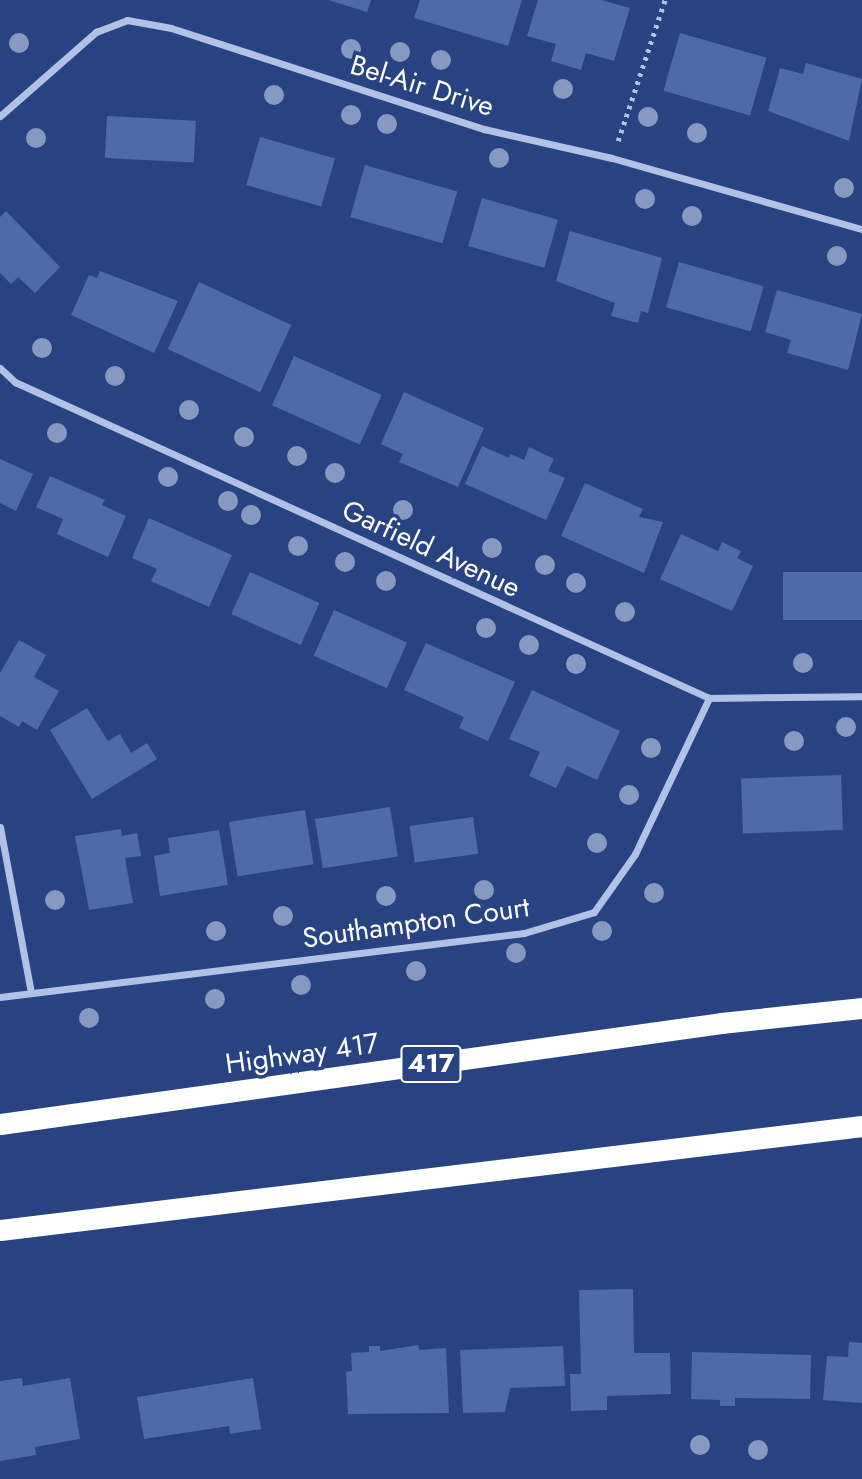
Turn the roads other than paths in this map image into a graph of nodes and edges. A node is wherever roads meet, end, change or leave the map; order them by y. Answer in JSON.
{"nodes":[{"id":1,"x":0,"y":116,"type":"edge"},
{"id":2,"x":862,"y":229,"type":"edge"},
{"id":3,"x":0,"y":368,"type":"edge"},
{"id":4,"x":862,"y":696,"type":"edge"},
{"id":5,"x":709,"y":698,"type":"junction"},
{"id":6,"x":0,"y":827,"type":"edge"},
{"id":7,"x":31,"y":992,"type":"junction"},
{"id":8,"x":0,"y":998,"type":"edge"},
{"id":9,"x":862,"y":1008,"type":"edge"},
{"id":10,"x":0,"y":1125,"type":"edge"},
{"id":11,"x":862,"y":1126,"type":"edge"},
{"id":12,"x":0,"y":1230,"type":"edge"}],
"edges":[{"from":1,"to":2,"type":"street","name":"Bel-Air Drive"},
{"from":3,"to":5,"type":"street","name":"Garfield Avenue"},
{"from":4,"to":5,"type":"street","name":"Garfield Avenue"},
{"from":5,"to":7,"type":"street","name":"Southampton Court"},
{"from":6,"to":7,"type":"street"},
{"from":7,"to":8,"type":"street","name":"Southampton Court"},
{"from":9,"to":10,"type":"highway","name":"Highway 417","number":"417"},
{"from":11,"to":12,"type":"highway"}]}
